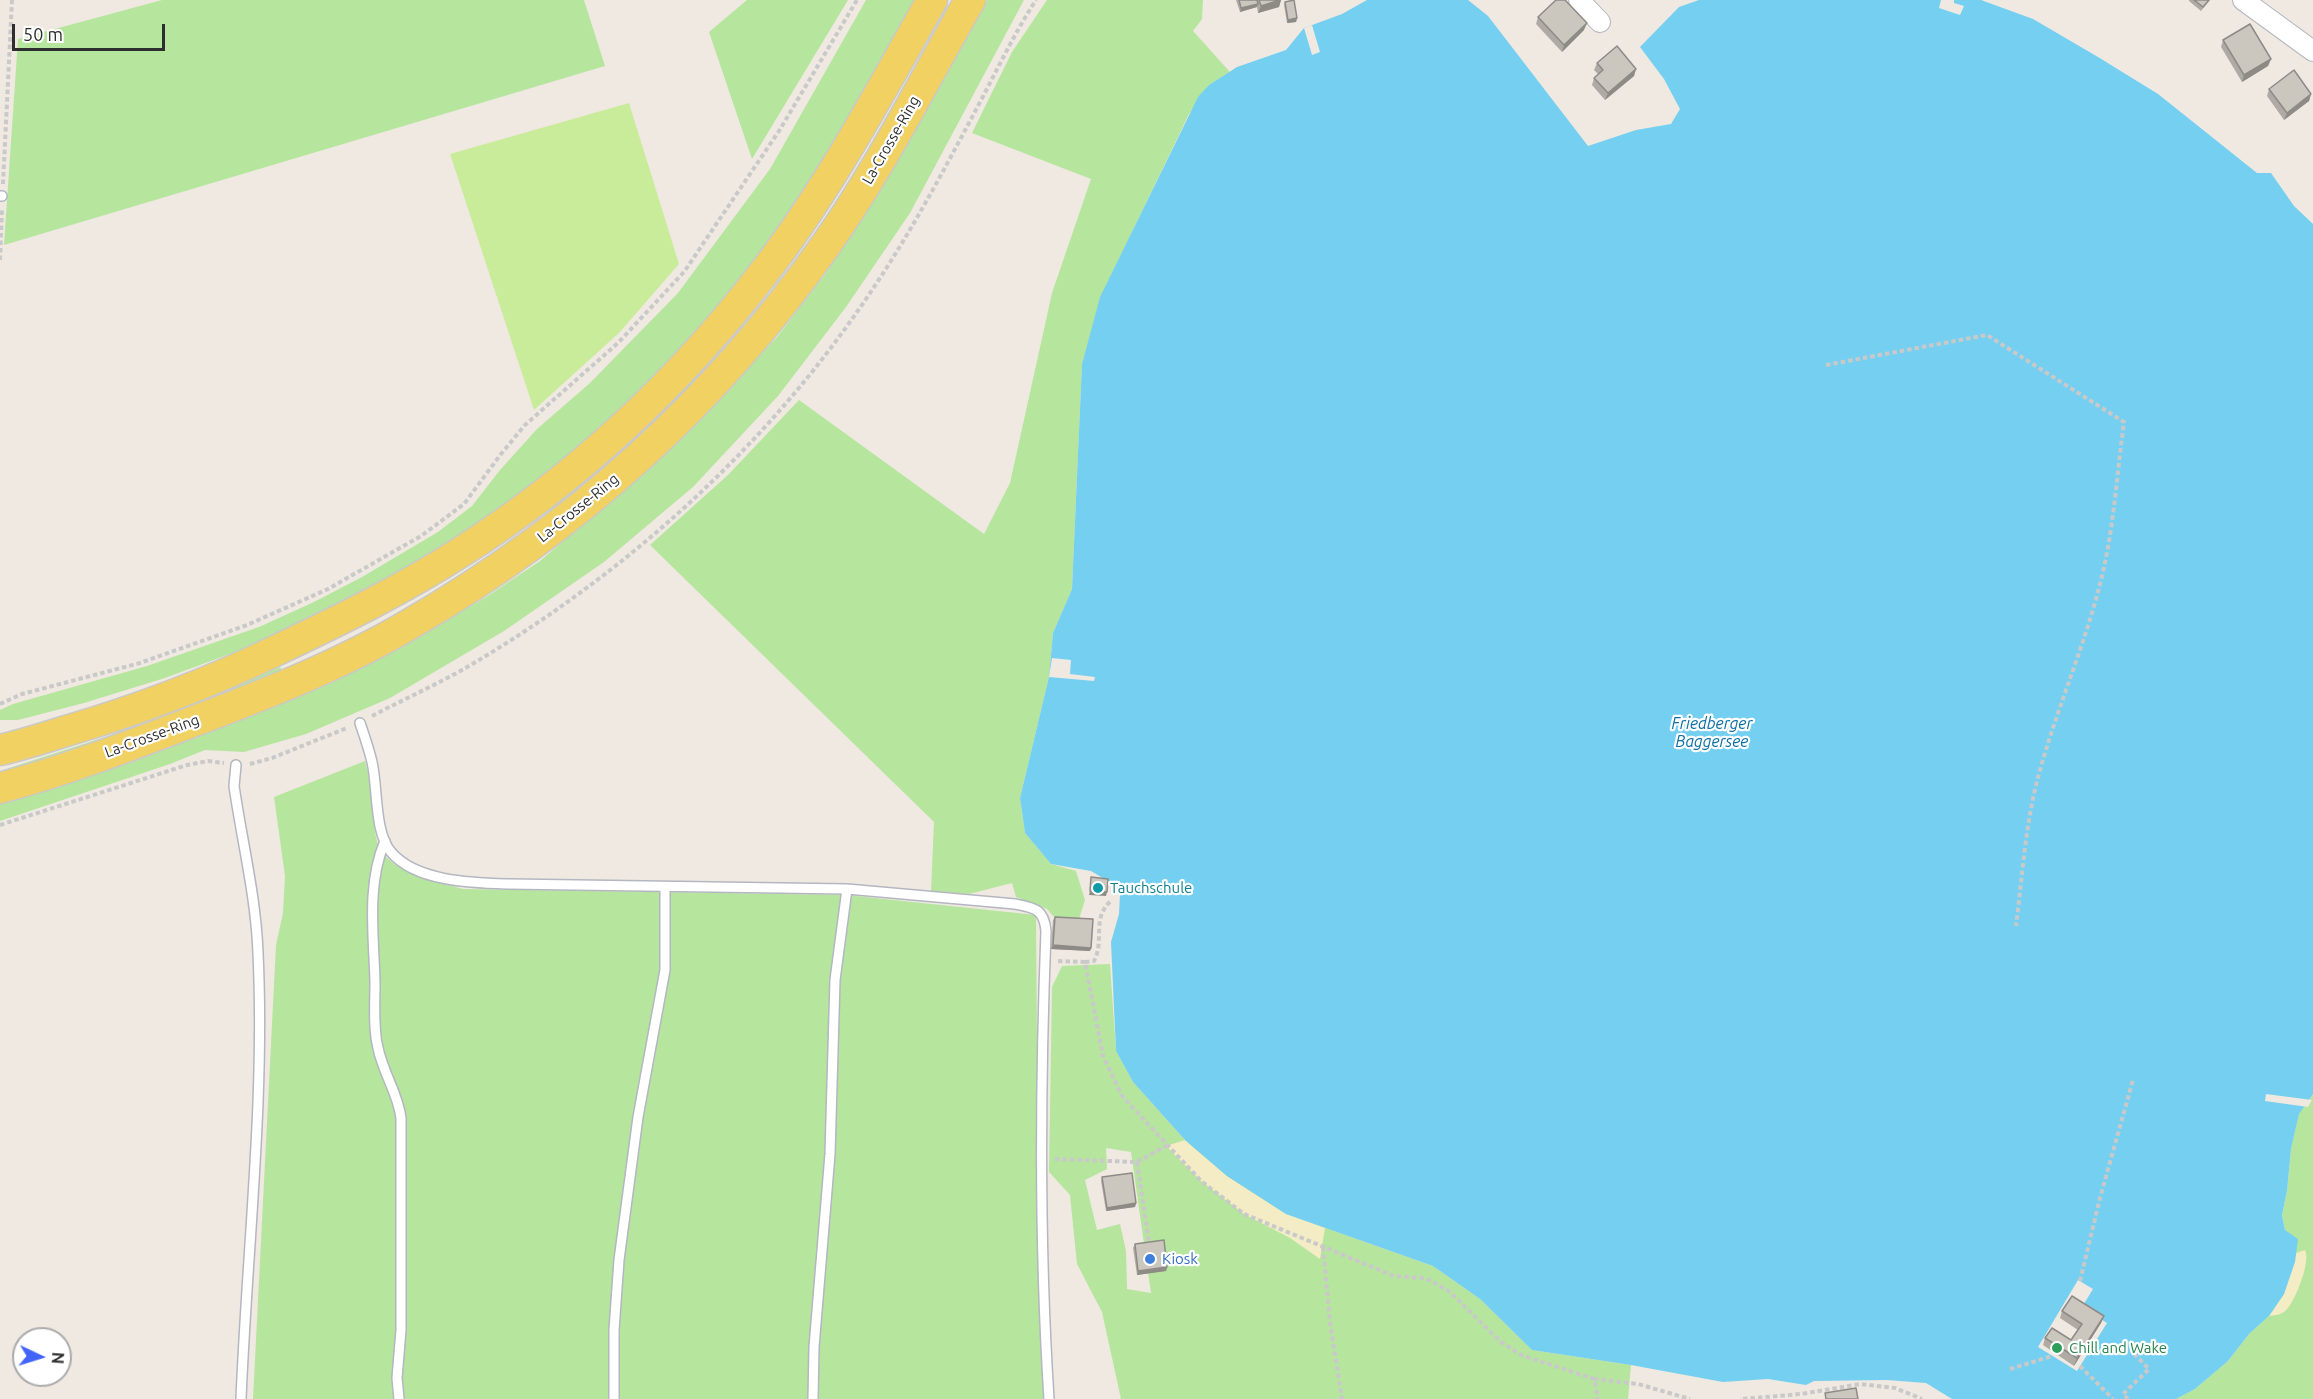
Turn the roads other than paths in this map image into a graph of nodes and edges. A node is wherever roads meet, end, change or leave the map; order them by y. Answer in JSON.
{"nodes":[{"id":1,"x":932,"y":0,"type":"edge"},
{"id":2,"x":970,"y":0,"type":"edge"},
{"id":3,"x":1579,"y":0,"type":"edge"},
{"id":4,"x":2243,"y":0,"type":"edge"},
{"id":5,"x":1600,"y":22,"type":"dead end"},
{"id":6,"x":2313,"y":51,"type":"edge"},
{"id":7,"x":360,"y":723,"type":"dead end"},
{"id":8,"x":0,"y":750,"type":"edge"},
{"id":9,"x":237,"y":765,"type":"dead end"},
{"id":10,"x":0,"y":788,"type":"edge"},
{"id":11,"x":385,"y":842,"type":"junction"},
{"id":12,"x":665,"y":888,"type":"junction"},
{"id":13,"x":847,"y":890,"type":"junction"},
{"id":14,"x":242,"y":1399,"type":"edge"},
{"id":15,"x":399,"y":1399,"type":"edge"},
{"id":16,"x":614,"y":1399,"type":"edge"},
{"id":17,"x":813,"y":1399,"type":"edge"},
{"id":18,"x":1049,"y":1399,"type":"edge"}],
"edges":[{"from":1,"to":8,"type":"main road","name":"La-Crosse-Ring"},
{"from":2,"to":10,"type":"main road","name":"La-Crosse-Ring"},
{"from":3,"to":5,"type":"street"},
{"from":4,"to":6,"type":"street"},
{"from":7,"to":11,"type":"lane"},
{"from":9,"to":14,"type":"lane"},
{"from":11,"to":12,"type":"lane"},
{"from":11,"to":15,"type":"lane"},
{"from":12,"to":13,"type":"lane"},
{"from":12,"to":16,"type":"lane"},
{"from":13,"to":17,"type":"lane"},
{"from":13,"to":18,"type":"lane"}]}
